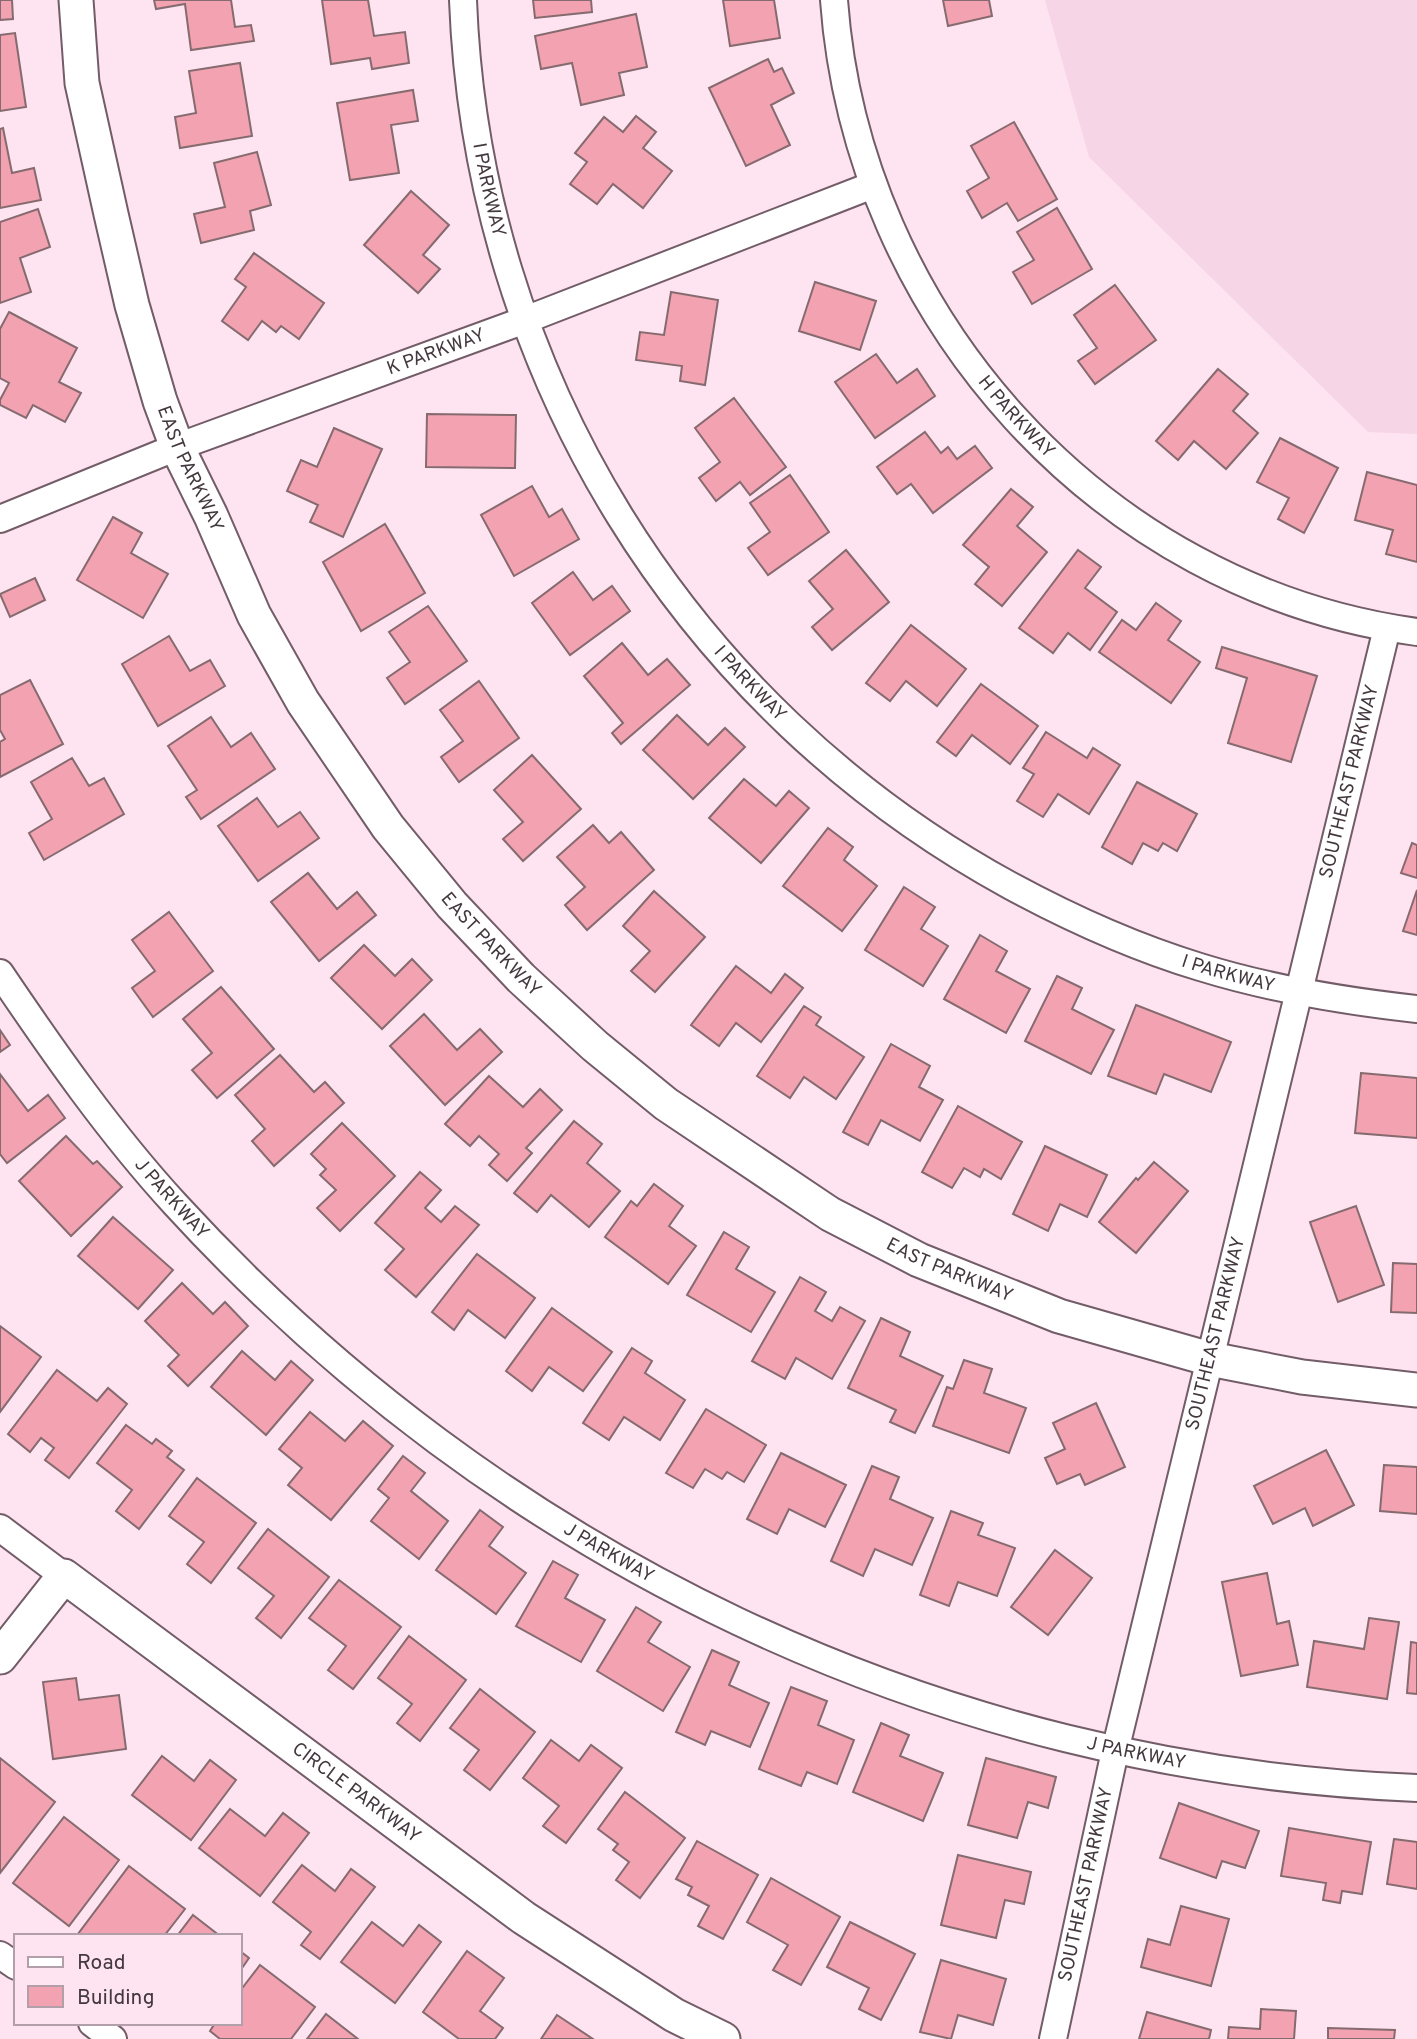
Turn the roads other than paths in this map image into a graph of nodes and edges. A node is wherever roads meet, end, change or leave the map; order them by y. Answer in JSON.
{"nodes":[{"id":1,"x":76,"y":0,"type":"edge"},
{"id":2,"x":463,"y":0,"type":"edge"},
{"id":3,"x":834,"y":0,"type":"edge"},
{"id":4,"x":873,"y":185,"type":"junction"},
{"id":5,"x":525,"y":320,"type":"junction"},
{"id":6,"x":177,"y":447,"type":"junction"},
{"id":7,"x":0,"y":519,"type":"edge"},
{"id":8,"x":1387,"y":628,"type":"junction"},
{"id":9,"x":1417,"y":632,"type":"edge"},
{"id":10,"x":0,"y":973,"type":"edge"},
{"id":11,"x":1299,"y":992,"type":"junction"},
{"id":12,"x":1417,"y":1009,"type":"edge"},
{"id":13,"x":1210,"y":1359,"type":"junction"},
{"id":14,"x":1417,"y":1390,"type":"edge"},
{"id":15,"x":0,"y":1528,"type":"edge"},
{"id":16,"x":64,"y":1576,"type":"junction"},
{"id":17,"x":0,"y":1657,"type":"edge"},
{"id":18,"x":1115,"y":1751,"type":"junction"},
{"id":19,"x":1417,"y":1788,"type":"edge"},
{"id":20,"x":95,"y":2025,"type":"edge"},
{"id":21,"x":113,"y":2039,"type":"edge"},
{"id":22,"x":723,"y":2039,"type":"edge"},
{"id":23,"x":1053,"y":2039,"type":"edge"}],
"edges":[{"from":1,"to":6,"type":"street","name":"EAST PARKWAY"},
{"from":2,"to":5,"type":"street","name":"I PARKWAY"},
{"from":3,"to":4,"type":"street","name":"H PARKWAY"},
{"from":4,"to":5,"type":"street","name":"K PARKWAY"},
{"from":4,"to":8,"type":"street","name":"H PARKWAY"},
{"from":5,"to":6,"type":"street","name":"K PARKWAY"},
{"from":5,"to":11,"type":"street","name":"I PARKWAY"},
{"from":6,"to":7,"type":"street","name":"K PARKWAY"},
{"from":6,"to":13,"type":"street","name":"EAST PARKWAY"},
{"from":8,"to":9,"type":"street","name":"H PARKWAY"},
{"from":8,"to":11,"type":"street","name":"SOUTHEAST PARKWAY"},
{"from":10,"to":18,"type":"street","name":"J PARKWAY"},
{"from":11,"to":12,"type":"street","name":"I PARKWAY"},
{"from":11,"to":13,"type":"street","name":"SOUTHEAST PARKWAY"},
{"from":13,"to":14,"type":"street","name":"EAST PARKWAY"},
{"from":13,"to":18,"type":"street","name":"SOUTHEAST PARKWAY"},
{"from":15,"to":16,"type":"street","name":"CIRCLE PARKWAY"},
{"from":16,"to":17,"type":"street"},
{"from":16,"to":22,"type":"street","name":"CIRCLE PARKWAY"},
{"from":18,"to":19,"type":"street","name":"J PARKWAY"},
{"from":18,"to":23,"type":"street","name":"SOUTHEAST PARKWAY"},
{"from":20,"to":21,"type":"street"}]}
